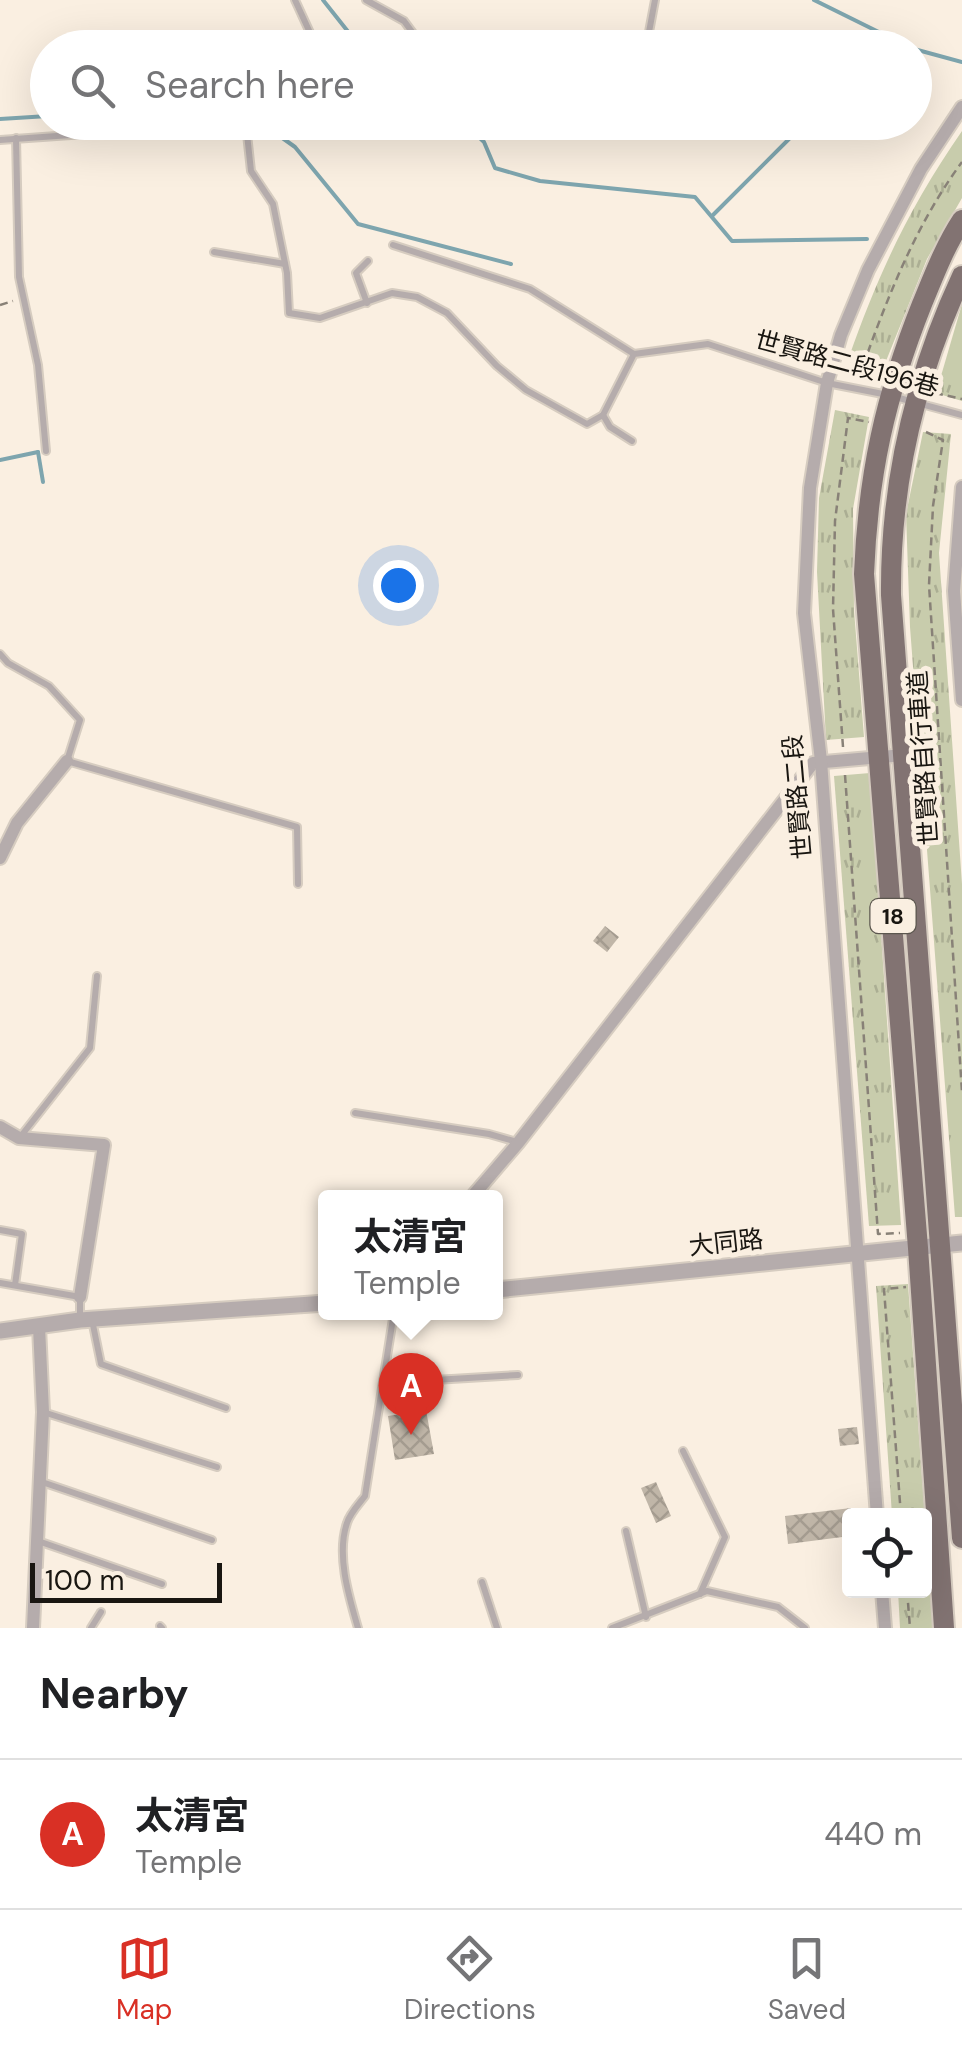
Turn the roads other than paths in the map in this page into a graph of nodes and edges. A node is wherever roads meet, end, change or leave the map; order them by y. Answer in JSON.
{"nodes":[{"id":1,"x":294,"y":0,"type":"edge"},
{"id":2,"x":366,"y":0,"type":"edge"},
{"id":3,"x":655,"y":0,"type":"edge"},
{"id":4,"x":308,"y":30,"type":"edge"},
{"id":5,"x":411,"y":30,"type":"edge"},
{"id":6,"x":649,"y":30,"type":"edge"},
{"id":7,"x":962,"y":107,"type":"edge"},
{"id":8,"x":30,"y":137,"type":"edge"},
{"id":9,"x":16,"y":138,"type":"junction"},
{"id":10,"x":0,"y":140,"type":"edge"},
{"id":11,"x":251,"y":140,"type":"edge"},
{"id":12,"x":962,"y":220,"type":"edge"},
{"id":13,"x":393,"y":246,"type":"dead end"},
{"id":14,"x":214,"y":252,"type":"dead end"},
{"id":15,"x":368,"y":262,"type":"dead end"},
{"id":16,"x":284,"y":264,"type":"junction"},
{"id":17,"x":962,"y":276,"type":"edge"},
{"id":18,"x":368,"y":303,"type":"junction"},
{"id":19,"x":634,"y":354,"type":"junction"},
{"id":20,"x":827,"y":383,"type":"junction"},
{"id":21,"x":888,"y":395,"type":"junction"},
{"id":22,"x":924,"y":397,"type":"junction"},
{"id":23,"x":602,"y":415,"type":"junction"},
{"id":24,"x":962,"y":415,"type":"edge"},
{"id":25,"x":632,"y":442,"type":"dead end"},
{"id":26,"x":46,"y":451,"type":"dead end"},
{"id":27,"x":962,"y":487,"type":"edge"},
{"id":28,"x":0,"y":654,"type":"edge"},
{"id":29,"x":962,"y":700,"type":"edge"},
{"id":30,"x":904,"y":756,"type":"junction"},
{"id":31,"x":880,"y":757,"type":"junction"},
{"id":32,"x":821,"y":761,"type":"junction"},
{"id":33,"x":67,"y":762,"type":"junction"},
{"id":34,"x":0,"y":858,"type":"edge"},
{"id":35,"x":298,"y":884,"type":"dead end"},
{"id":36,"x":97,"y":976,"type":"dead end"},
{"id":37,"x":354,"y":1113,"type":"dead end"},
{"id":38,"x":0,"y":1127,"type":"edge"},
{"id":39,"x":18,"y":1138,"type":"junction"},
{"id":40,"x":518,"y":1142,"type":"junction"},
{"id":41,"x":478,"y":1190,"type":"edge"},
{"id":42,"x":0,"y":1230,"type":"edge"},
{"id":43,"x":962,"y":1243,"type":"edge"},
{"id":44,"x":929,"y":1247,"type":"junction"},
{"id":45,"x":856,"y":1254,"type":"junction"},
{"id":46,"x":0,"y":1283,"type":"edge"},
{"id":47,"x":15,"y":1285,"type":"junction"},
{"id":48,"x":503,"y":1289,"type":"edge"},
{"id":49,"x":80,"y":1297,"type":"junction"},
{"id":50,"x":318,"y":1304,"type":"edge"},
{"id":51,"x":86,"y":1319,"type":"junction"},
{"id":52,"x":393,"y":1320,"type":"edge"},
{"id":53,"x":39,"y":1327,"type":"junction"},
{"id":54,"x":0,"y":1330,"type":"edge"},
{"id":55,"x":518,"y":1374,"type":"dead end"},
{"id":56,"x":384,"y":1383,"type":"junction"},
{"id":57,"x":226,"y":1408,"type":"dead end"},
{"id":58,"x":43,"y":1412,"type":"junction"},
{"id":59,"x":683,"y":1451,"type":"dead end"},
{"id":60,"x":216,"y":1468,"type":"dead end"},
{"id":61,"x":41,"y":1482,"type":"junction"},
{"id":62,"x":875,"y":1508,"type":"edge"},
{"id":63,"x":626,"y":1531,"type":"dead end"},
{"id":64,"x":962,"y":1538,"type":"edge"},
{"id":65,"x":212,"y":1540,"type":"dead end"},
{"id":66,"x":38,"y":1541,"type":"junction"},
{"id":67,"x":482,"y":1582,"type":"dead end"},
{"id":68,"x":162,"y":1584,"type":"dead end"},
{"id":69,"x":700,"y":1594,"type":"junction"},
{"id":70,"x":883,"y":1598,"type":"edge"},
{"id":71,"x":101,"y":1612,"type":"dead end"},
{"id":72,"x":646,"y":1617,"type":"junction"},
{"id":73,"x":34,"y":1628,"type":"edge"},
{"id":74,"x":91,"y":1628,"type":"edge"},
{"id":75,"x":358,"y":1628,"type":"edge"},
{"id":76,"x":497,"y":1628,"type":"edge"},
{"id":77,"x":612,"y":1628,"type":"edge"},
{"id":78,"x":805,"y":1628,"type":"edge"},
{"id":79,"x":885,"y":1628,"type":"edge"},
{"id":80,"x":944,"y":1628,"type":"edge"}],
"edges":[{"from":1,"to":4,"type":"lane"},
{"from":2,"to":5,"type":"lane"},
{"from":3,"to":6,"type":"lane"},
{"from":7,"to":20,"type":"street","name":"世賢路二段"},
{"from":8,"to":9,"type":"lane"},
{"from":9,"to":10,"type":"lane"},
{"from":9,"to":26,"type":"lane"},
{"from":11,"to":16,"type":"lane"},
{"from":12,"to":21,"type":"main road","number":"18"},
{"from":13,"to":19,"type":"lane"},
{"from":14,"to":16,"type":"lane"},
{"from":15,"to":18,"type":"lane"},
{"from":16,"to":18,"type":"lane"},
{"from":17,"to":22,"type":"main road","number":"18"},
{"from":18,"to":23,"type":"lane"},
{"from":19,"to":20,"type":"lane","name":"世賢路二段196巷"},
{"from":19,"to":23,"type":"lane"},
{"from":20,"to":21,"type":"lane","name":"世賢路二段196巷"},
{"from":20,"to":32,"type":"street","name":"世賢路二段"},
{"from":21,"to":22,"type":"lane","name":"世賢路二段196巷"},
{"from":21,"to":31,"type":"main road","number":"18"},
{"from":22,"to":24,"type":"lane","name":"世賢路二段196巷"},
{"from":22,"to":30,"type":"main road","number":"18"},
{"from":23,"to":25,"type":"lane"},
{"from":27,"to":29,"type":"street"},
{"from":28,"to":33,"type":"lane"},
{"from":30,"to":31,"type":"street"},
{"from":30,"to":44,"type":"main road","number":"18"},
{"from":31,"to":32,"type":"street"},
{"from":31,"to":44,"type":"main road","number":"18"},
{"from":32,"to":40,"type":"street"},
{"from":32,"to":45,"type":"street","name":"世賢路二段"},
{"from":33,"to":34,"type":"street"},
{"from":33,"to":35,"type":"lane"},
{"from":36,"to":39,"type":"lane"},
{"from":37,"to":40,"type":"lane"},
{"from":38,"to":39,"type":"street"},
{"from":39,"to":49,"type":"street"},
{"from":40,"to":41,"type":"street"},
{"from":42,"to":47,"type":"lane"},
{"from":43,"to":44,"type":"street","name":"大同路"},
{"from":44,"to":45,"type":"street","name":"大同路"},
{"from":44,"to":64,"type":"main road","number":"18"},
{"from":44,"to":80,"type":"main road","number":"18"},
{"from":45,"to":48,"type":"street","name":"大同路"},
{"from":45,"to":62,"type":"street","name":"世賢路二段"},
{"from":46,"to":47,"type":"lane"},
{"from":47,"to":49,"type":"lane"},
{"from":49,"to":51,"type":"lane"},
{"from":50,"to":51,"type":"street"},
{"from":51,"to":53,"type":"street"},
{"from":51,"to":57,"type":"lane"},
{"from":52,"to":56,"type":"lane"},
{"from":53,"to":54,"type":"street"},
{"from":53,"to":58,"type":"street"},
{"from":55,"to":56,"type":"lane"},
{"from":56,"to":75,"type":"lane"},
{"from":58,"to":60,"type":"lane"},
{"from":58,"to":61,"type":"street"},
{"from":59,"to":69,"type":"lane"},
{"from":61,"to":65,"type":"lane"},
{"from":61,"to":66,"type":"street"},
{"from":63,"to":72,"type":"lane"},
{"from":66,"to":68,"type":"lane"},
{"from":66,"to":73,"type":"street"},
{"from":67,"to":76,"type":"lane"},
{"from":69,"to":72,"type":"lane"},
{"from":69,"to":78,"type":"lane"},
{"from":70,"to":79,"type":"street"},
{"from":71,"to":74,"type":"lane"},
{"from":72,"to":77,"type":"lane"}]}
